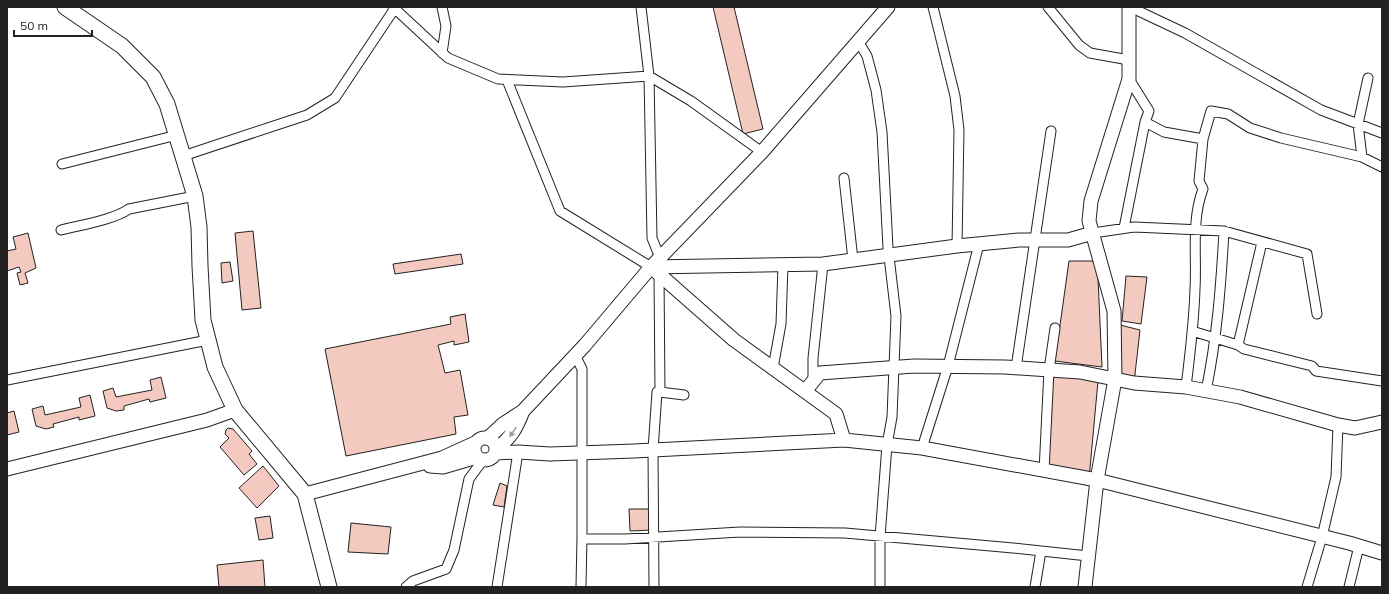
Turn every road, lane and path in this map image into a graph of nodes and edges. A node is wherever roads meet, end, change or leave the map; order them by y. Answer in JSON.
{"nodes":[{"id":1,"x":65,"y":7,"type":"edge"},
{"id":2,"x":442,"y":7,"type":"edge"},
{"id":3,"x":641,"y":7,"type":"edge"},
{"id":4,"x":888,"y":7,"type":"edge"},
{"id":5,"x":932,"y":7,"type":"edge"},
{"id":6,"x":1048,"y":7,"type":"edge"},
{"id":7,"x":1129,"y":7,"type":"edge"},
{"id":8,"x":394,"y":8,"type":"edge"},
{"id":9,"x":858,"y":41,"type":"junction"},
{"id":10,"x":442,"y":53,"type":"junction"},
{"id":11,"x":1129,"y":60,"type":"junction"},
{"id":12,"x":649,"y":76,"type":"junction"},
{"id":13,"x":1368,"y":78,"type":"dead end"},
{"id":14,"x":1129,"y":79,"type":"junction"},
{"id":15,"x":507,"y":80,"type":"junction"},
{"id":16,"x":1145,"y":122,"type":"junction"},
{"id":17,"x":1358,"y":124,"type":"junction"},
{"id":18,"x":1051,"y":131,"type":"dead end"},
{"id":19,"x":1382,"y":133,"type":"edge"},
{"id":20,"x":177,"y":135,"type":"junction"},
{"id":21,"x":1203,"y":139,"type":"junction"},
{"id":22,"x":762,"y":152,"type":"junction"},
{"id":23,"x":183,"y":156,"type":"junction"},
{"id":24,"x":1362,"y":157,"type":"junction"},
{"id":25,"x":62,"y":164,"type":"dead end"},
{"id":26,"x":1382,"y":167,"type":"edge"},
{"id":27,"x":844,"y":178,"type":"dead end"},
{"id":28,"x":195,"y":196,"type":"junction"},
{"id":29,"x":1124,"y":228,"type":"junction"},
{"id":30,"x":61,"y":230,"type":"dead end"},
{"id":31,"x":1196,"y":230,"type":"junction"},
{"id":32,"x":1224,"y":231,"type":"junction"},
{"id":33,"x":1092,"y":233,"type":"junction"},
{"id":34,"x":1034,"y":240,"type":"junction"},
{"id":35,"x":1262,"y":242,"type":"junction"},
{"id":36,"x":979,"y":244,"type":"junction"},
{"id":37,"x":957,"y":246,"type":"junction"},
{"id":38,"x":889,"y":255,"type":"junction"},
{"id":39,"x":660,"y":258,"type":"junction"},
{"id":40,"x":853,"y":260,"type":"junction"},
{"id":41,"x":823,"y":264,"type":"junction"},
{"id":42,"x":783,"y":265,"type":"junction"},
{"id":43,"x":655,"y":271,"type":"junction"},
{"id":44,"x":1317,"y":314,"type":"dead end"},
{"id":45,"x":1055,"y":328,"type":"dead end"},
{"id":46,"x":1192,"y":331,"type":"junction"},
{"id":47,"x":1215,"y":338,"type":"junction"},
{"id":48,"x":208,"y":340,"type":"junction"},
{"id":49,"x":1238,"y":345,"type":"junction"},
{"id":50,"x":575,"y":355,"type":"junction"},
{"id":51,"x":948,"y":366,"type":"junction"},
{"id":52,"x":773,"y":368,"type":"junction"},
{"id":53,"x":894,"y":368,"type":"junction"},
{"id":54,"x":1016,"y":368,"type":"junction"},
{"id":55,"x":1049,"y":370,"type":"junction"},
{"id":56,"x":1115,"y":379,"type":"junction"},
{"id":57,"x":7,"y":380,"type":"edge"},
{"id":58,"x":813,"y":381,"type":"junction"},
{"id":59,"x":1382,"y":381,"type":"edge"},
{"id":60,"x":1186,"y":387,"type":"junction"},
{"id":61,"x":805,"y":391,"type":"junction"},
{"id":62,"x":1206,"y":391,"type":"junction"},
{"id":63,"x":657,"y":392,"type":"dead end"},
{"id":64,"x":684,"y":396,"type":"dead end"},
{"id":65,"x":235,"y":410,"type":"junction"},
{"id":66,"x":523,"y":411,"type":"junction"},
{"id":67,"x":1382,"y":422,"type":"edge"},
{"id":68,"x":1338,"y":425,"type":"junction"},
{"id":69,"x":488,"y":438,"type":"junction"},
{"id":70,"x":844,"y":440,"type":"junction"},
{"id":71,"x":475,"y":443,"type":"junction"},
{"id":72,"x":887,"y":445,"type":"junction"},
{"id":73,"x":922,"y":448,"type":"junction"},
{"id":74,"x":653,"y":450,"type":"junction"},
{"id":75,"x":496,"y":451,"type":"junction"},
{"id":76,"x":518,"y":452,"type":"junction"},
{"id":77,"x":582,"y":453,"type":"junction"},
{"id":78,"x":480,"y":459,"type":"junction"},
{"id":79,"x":413,"y":466,"type":"junction"},
{"id":80,"x":7,"y":468,"type":"edge"},
{"id":81,"x":1044,"y":470,"type":"junction"},
{"id":82,"x":1097,"y":480,"type":"junction"},
{"id":83,"x":305,"y":494,"type":"junction"},
{"id":84,"x":880,"y":537,"type":"junction"},
{"id":85,"x":1322,"y":537,"type":"junction"},
{"id":86,"x":654,"y":538,"type":"junction"},
{"id":87,"x":582,"y":539,"type":"junction"},
{"id":88,"x":1359,"y":546,"type":"junction"},
{"id":89,"x":1041,"y":551,"type":"junction"},
{"id":90,"x":1382,"y":553,"type":"edge"},
{"id":91,"x":1088,"y":556,"type":"junction"},
{"id":92,"x":329,"y":587,"type":"edge"},
{"id":93,"x":406,"y":587,"type":"edge"},
{"id":94,"x":497,"y":587,"type":"edge"},
{"id":95,"x":581,"y":587,"type":"edge"},
{"id":96,"x":654,"y":587,"type":"edge"},
{"id":97,"x":880,"y":587,"type":"edge"},
{"id":98,"x":1035,"y":587,"type":"edge"},
{"id":99,"x":1085,"y":587,"type":"edge"},
{"id":100,"x":1307,"y":587,"type":"edge"},
{"id":101,"x":1349,"y":587,"type":"edge"}],
"edges":[{"from":1,"to":20,"type":"main road"},
{"from":2,"to":10,"type":"street"},
{"from":3,"to":12,"type":"street"},
{"from":4,"to":9,"type":"street"},
{"from":5,"to":37,"type":"street"},
{"from":6,"to":11,"type":"street"},
{"from":7,"to":11,"type":"street"},
{"from":7,"to":17,"type":"street"},
{"from":8,"to":10,"type":"street"},
{"from":8,"to":23,"type":"street"},
{"from":9,"to":22,"type":"street"},
{"from":9,"to":38,"type":"street"},
{"from":10,"to":15,"type":"street"},
{"from":11,"to":14,"type":"street"},
{"from":12,"to":15,"type":"street"},
{"from":12,"to":22,"type":"street"},
{"from":12,"to":39,"type":"street"},
{"from":13,"to":17,"type":"street"},
{"from":14,"to":16,"type":"street"},
{"from":14,"to":33,"type":"street"},
{"from":15,"to":43,"type":"street"},
{"from":16,"to":21,"type":"street"},
{"from":16,"to":29,"type":"street"},
{"from":17,"to":19,"type":"street"},
{"from":17,"to":24,"type":"street"},
{"from":18,"to":34,"type":"street"},
{"from":20,"to":23,"type":"main road"},
{"from":20,"to":25,"type":"street"},
{"from":21,"to":24,"type":"street"},
{"from":21,"to":31,"type":"street"},
{"from":22,"to":39,"type":"street"},
{"from":23,"to":28,"type":"main road"},
{"from":24,"to":26,"type":"street"},
{"from":27,"to":40,"type":"street"},
{"from":28,"to":30,"type":"street"},
{"from":28,"to":48,"type":"main road"},
{"from":29,"to":31,"type":"street"},
{"from":29,"to":33,"type":"street"},
{"from":31,"to":32,"type":"street"},
{"from":31,"to":46,"type":"street"},
{"from":32,"to":35,"type":"street"},
{"from":32,"to":47,"type":"street"},
{"from":33,"to":34,"type":"street"},
{"from":33,"to":56,"type":"street"},
{"from":34,"to":36,"type":"street"},
{"from":34,"to":54,"type":"street"},
{"from":35,"to":44,"type":"street"},
{"from":35,"to":49,"type":"street"},
{"from":36,"to":37,"type":"street"},
{"from":36,"to":51,"type":"street"},
{"from":37,"to":38,"type":"street"},
{"from":38,"to":40,"type":"street"},
{"from":38,"to":53,"type":"street"},
{"from":39,"to":43,"type":"street"},
{"from":40,"to":41,"type":"street"},
{"from":41,"to":42,"type":"street"},
{"from":41,"to":58,"type":"street"},
{"from":42,"to":43,"type":"street"},
{"from":42,"to":52,"type":"street"},
{"from":43,"to":50,"type":"street"},
{"from":43,"to":52,"type":"street"},
{"from":43,"to":64,"type":"street"},
{"from":45,"to":55,"type":"street"},
{"from":46,"to":47,"type":"street"},
{"from":46,"to":60,"type":"street"},
{"from":47,"to":49,"type":"street"},
{"from":47,"to":62,"type":"street"},
{"from":48,"to":57,"type":"street"},
{"from":48,"to":65,"type":"main road"},
{"from":49,"to":59,"type":"street"},
{"from":50,"to":66,"type":"street"},
{"from":50,"to":77,"type":"street"},
{"from":51,"to":53,"type":"street"},
{"from":51,"to":54,"type":"street"},
{"from":51,"to":73,"type":"street"},
{"from":52,"to":61,"type":"street"},
{"from":53,"to":58,"type":"street"},
{"from":53,"to":72,"type":"street"},
{"from":54,"to":55,"type":"street"},
{"from":55,"to":56,"type":"street"},
{"from":55,"to":81,"type":"street"},
{"from":56,"to":60,"type":"street"},
{"from":56,"to":82,"type":"street"},
{"from":58,"to":61,"type":"street"},
{"from":60,"to":62,"type":"street"},
{"from":61,"to":70,"type":"street"},
{"from":62,"to":68,"type":"street"},
{"from":63,"to":74,"type":"street"},
{"from":65,"to":80,"type":"street"},
{"from":65,"to":83,"type":"main road"},
{"from":66,"to":69,"type":"street"},
{"from":66,"to":75,"type":"street","one_way":true},
{"from":67,"to":68,"type":"street"},
{"from":68,"to":85,"type":"street"},
{"from":69,"to":71,"type":"street"},
{"from":69,"to":75,"type":"street"},
{"from":70,"to":72,"type":"street"},
{"from":70,"to":74,"type":"street"},
{"from":71,"to":78,"type":"street"},
{"from":71,"to":79,"type":"street"},
{"from":72,"to":73,"type":"street"},
{"from":72,"to":84,"type":"street"},
{"from":73,"to":81,"type":"street"},
{"from":74,"to":77,"type":"street"},
{"from":74,"to":86,"type":"street"},
{"from":75,"to":76,"type":"street"},
{"from":75,"to":78,"type":"street"},
{"from":76,"to":77,"type":"street"},
{"from":76,"to":94,"type":"street"},
{"from":77,"to":87,"type":"street"},
{"from":78,"to":79,"type":"street"},
{"from":78,"to":93,"type":"street"},
{"from":79,"to":83,"type":"street"},
{"from":81,"to":82,"type":"street"},
{"from":82,"to":85,"type":"street"},
{"from":82,"to":91,"type":"street"},
{"from":83,"to":92,"type":"main road"},
{"from":84,"to":86,"type":"street"},
{"from":84,"to":89,"type":"street"},
{"from":84,"to":97,"type":"street"},
{"from":85,"to":88,"type":"street"},
{"from":85,"to":100,"type":"street"},
{"from":86,"to":87,"type":"street"},
{"from":86,"to":96,"type":"street"},
{"from":87,"to":95,"type":"street"},
{"from":88,"to":90,"type":"street"},
{"from":88,"to":101,"type":"street"},
{"from":89,"to":91,"type":"street"},
{"from":89,"to":98,"type":"street"},
{"from":91,"to":99,"type":"street"}]}
